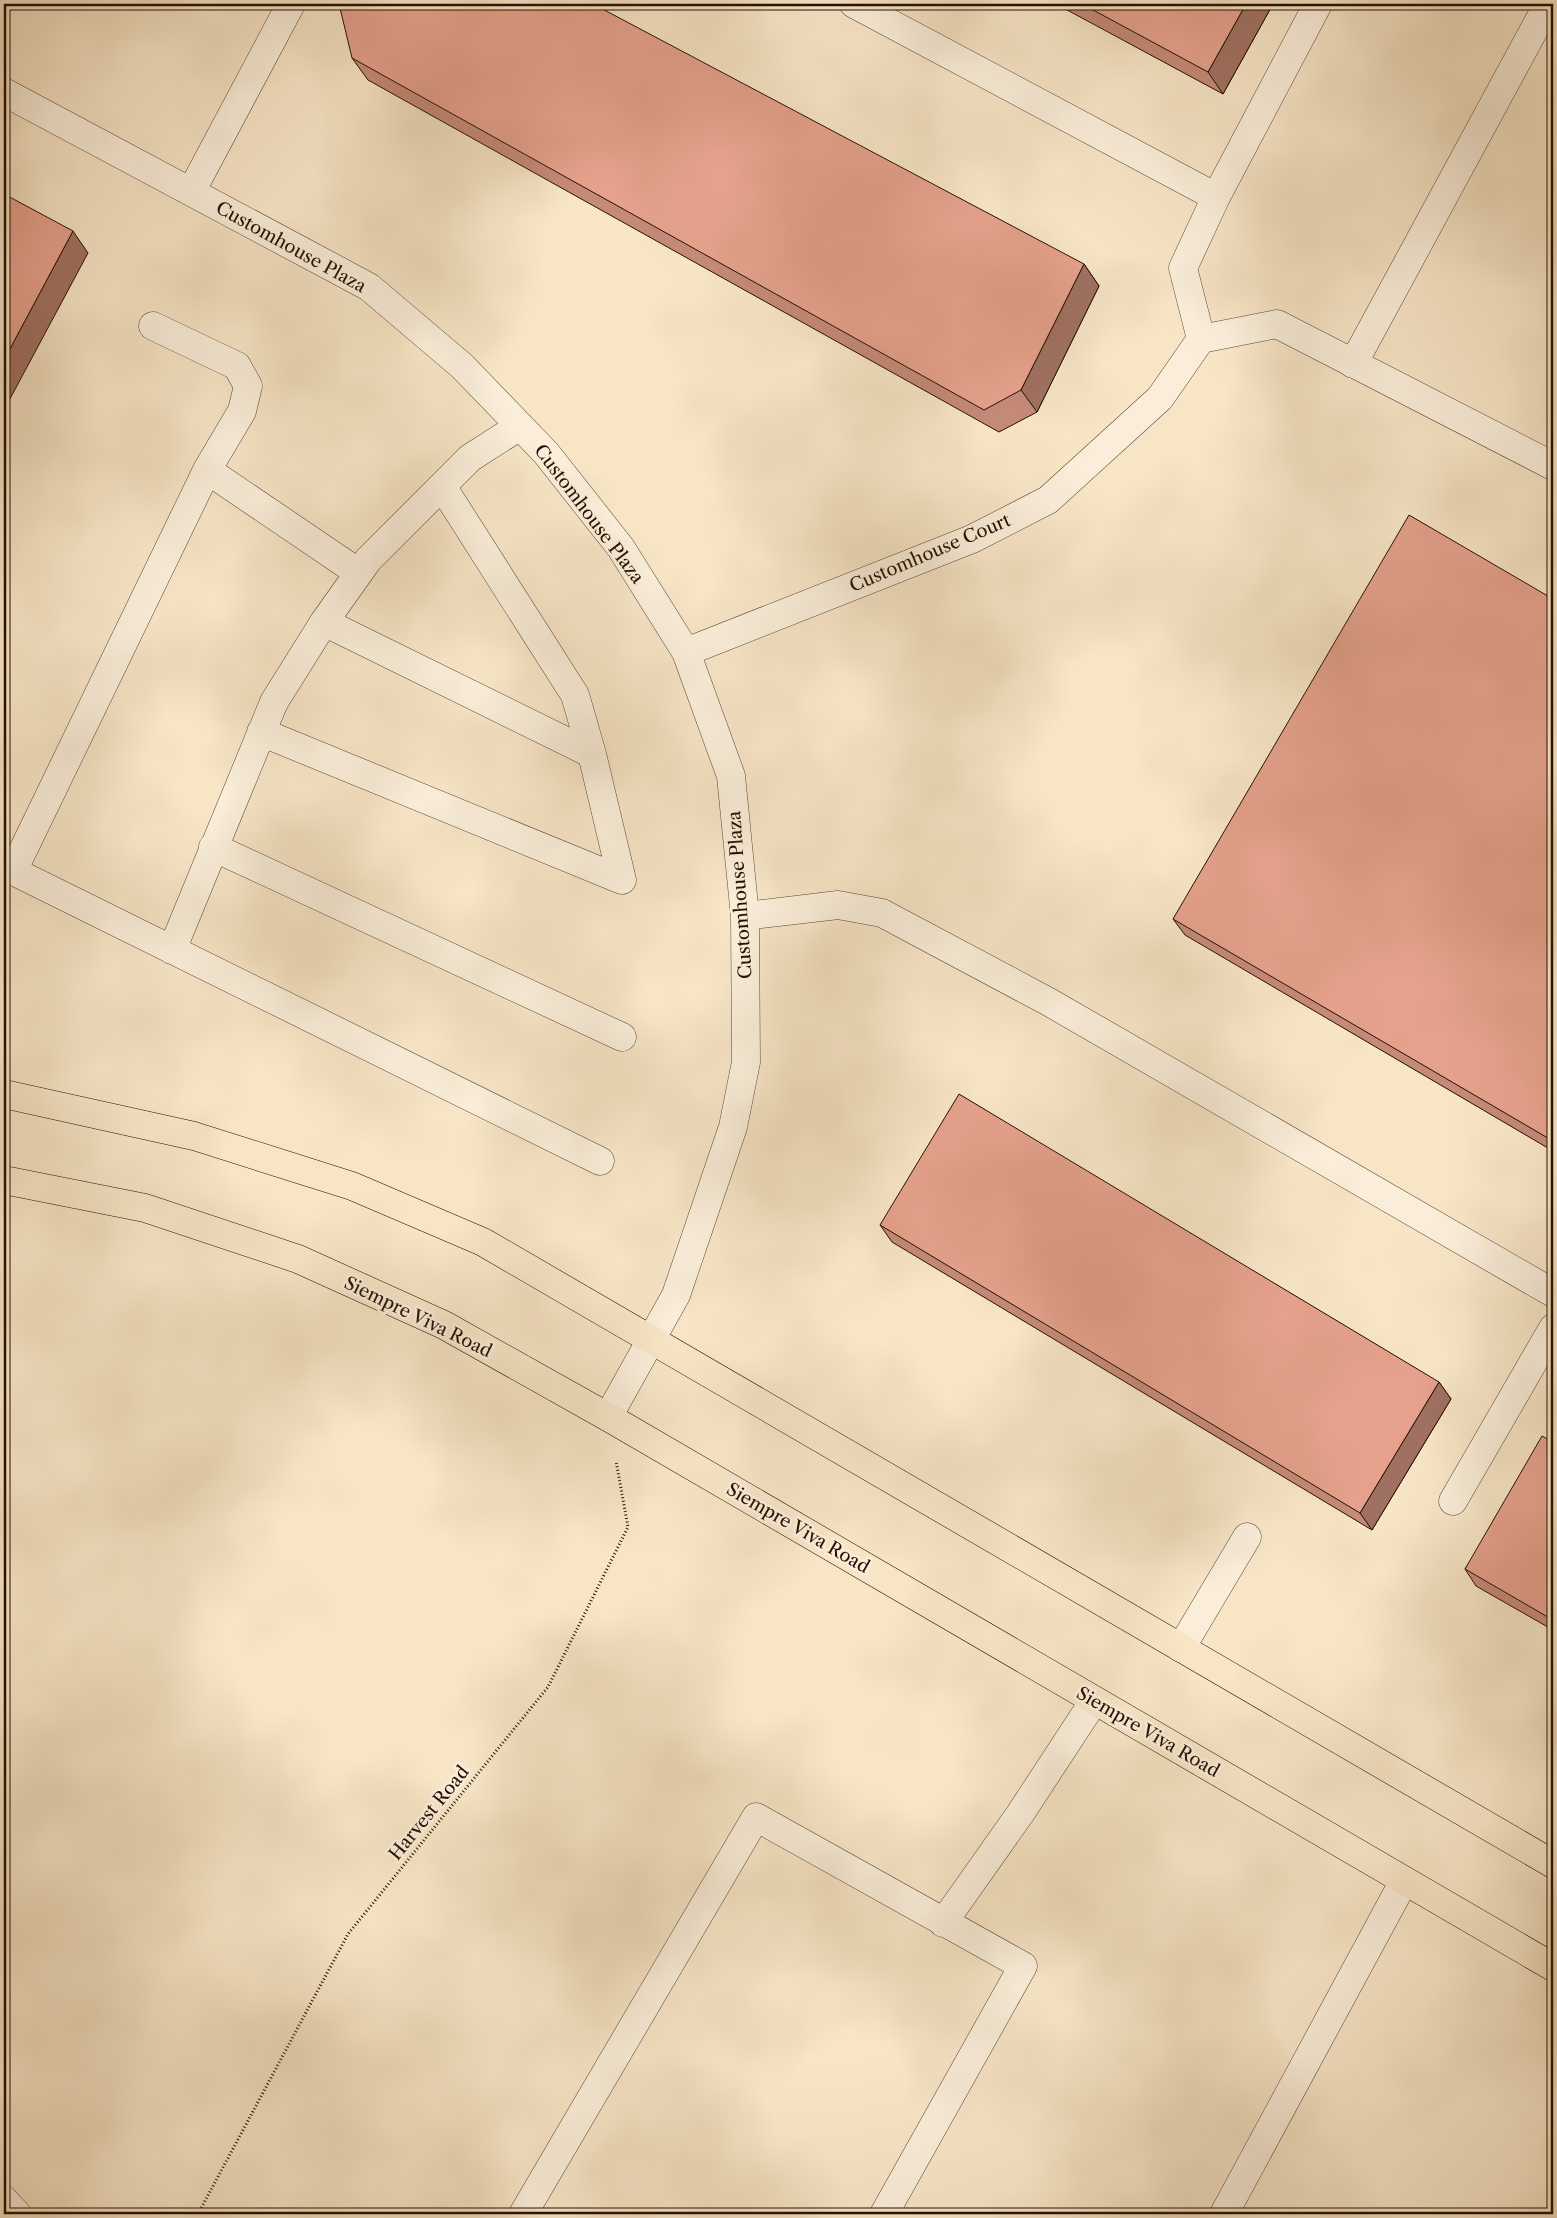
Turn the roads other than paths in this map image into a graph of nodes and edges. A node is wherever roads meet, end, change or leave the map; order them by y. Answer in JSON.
{"nodes":[{"id":1,"x":291,"y":4,"type":"edge"},
{"id":2,"x":854,"y":4,"type":"edge"},
{"id":3,"x":1318,"y":4,"type":"edge"},
{"id":4,"x":1548,"y":4,"type":"edge"},
{"id":5,"x":4,"y":92,"type":"edge"},
{"id":6,"x":191,"y":192,"type":"junction"},
{"id":7,"x":1216,"y":197,"type":"junction"},
{"id":8,"x":153,"y":326,"type":"dead end"},
{"id":9,"x":1201,"y":339,"type":"junction"},
{"id":10,"x":1354,"y":364,"type":"junction"},
{"id":11,"x":520,"y":426,"type":"junction"},
{"id":12,"x":1553,"y":466,"type":"edge"},
{"id":13,"x":207,"y":470,"type":"junction"},
{"id":14,"x":442,"y":486,"type":"junction"},
{"id":15,"x":359,"y":573,"type":"junction"},
{"id":16,"x":324,"y":622,"type":"junction"},
{"id":17,"x":686,"y":652,"type":"junction"},
{"id":18,"x":261,"y":732,"type":"junction"},
{"id":19,"x":592,"y":754,"type":"junction"},
{"id":20,"x":213,"y":847,"type":"junction"},
{"id":21,"x":8,"y":869,"type":"edge"},
{"id":22,"x":745,"y":916,"type":"junction"},
{"id":23,"x":172,"y":950,"type":"junction"},
{"id":24,"x":622,"y":1037,"type":"dead end"},
{"id":25,"x":4,"y":1094,"type":"edge"},
{"id":26,"x":600,"y":1161,"type":"dead end"},
{"id":27,"x":4,"y":1180,"type":"edge"},
{"id":28,"x":1553,"y":1293,"type":"edge"},
{"id":29,"x":1553,"y":1328,"type":"edge"},
{"id":30,"x":652,"y":1339,"type":"junction"},
{"id":31,"x":608,"y":1418,"type":"junction"},
{"id":32,"x":1453,"y":1501,"type":"dead end"},
{"id":33,"x":1247,"y":1538,"type":"dead end"},
{"id":34,"x":1181,"y":1648,"type":"junction"},
{"id":35,"x":1094,"y":1700,"type":"junction"},
{"id":36,"x":1553,"y":1864,"type":"edge"},
{"id":37,"x":1404,"y":1880,"type":"junction"},
{"id":38,"x":943,"y":1923,"type":"junction"},
{"id":39,"x":1553,"y":1967,"type":"edge"},
{"id":40,"x":4,"y":2200,"type":"edge"},
{"id":41,"x":17,"y":2214,"type":"edge"},
{"id":42,"x":523,"y":2214,"type":"edge"},
{"id":43,"x":884,"y":2214,"type":"edge"},
{"id":44,"x":1224,"y":2214,"type":"edge"}],
"edges":[{"from":1,"to":6,"type":"street"},
{"from":2,"to":7,"type":"street"},
{"from":3,"to":7,"type":"street"},
{"from":4,"to":10,"type":"street"},
{"from":5,"to":6,"type":"street","name":"Customhouse Plaza"},
{"from":6,"to":11,"type":"street","name":"Customhouse Plaza"},
{"from":7,"to":9,"type":"street"},
{"from":8,"to":13,"type":"street"},
{"from":9,"to":10,"type":"street"},
{"from":9,"to":17,"type":"street","name":"Customhouse Court"},
{"from":10,"to":12,"type":"street"},
{"from":11,"to":14,"type":"street"},
{"from":11,"to":17,"type":"street","name":"Customhouse Plaza"},
{"from":13,"to":15,"type":"street"},
{"from":13,"to":21,"type":"street"},
{"from":14,"to":15,"type":"street"},
{"from":14,"to":19,"type":"street"},
{"from":15,"to":16,"type":"street"},
{"from":16,"to":18,"type":"street"},
{"from":16,"to":19,"type":"street"},
{"from":17,"to":22,"type":"street","name":"Customhouse Plaza"},
{"from":18,"to":19,"type":"street"},
{"from":18,"to":20,"type":"street"},
{"from":20,"to":23,"type":"street"},
{"from":20,"to":24,"type":"street"},
{"from":21,"to":23,"type":"street"},
{"from":22,"to":28,"type":"street"},
{"from":22,"to":30,"type":"street","name":"Customhouse Plaza"},
{"from":23,"to":26,"type":"street"},
{"from":25,"to":30,"type":"main road"},
{"from":27,"to":31,"type":"main road","name":"Siempre Viva Road"},
{"from":29,"to":32,"type":"street"},
{"from":30,"to":31,"type":"street","name":"Customhouse Plaza"},
{"from":30,"to":34,"type":"main road"},
{"from":31,"to":35,"type":"main road","name":"Siempre Viva Road"},
{"from":33,"to":34,"type":"street"},
{"from":34,"to":36,"type":"main road"},
{"from":35,"to":37,"type":"main road","name":"Siempre Viva Road"},
{"from":35,"to":38,"type":"street"},
{"from":37,"to":39,"type":"main road","name":"Siempre Viva Road"},
{"from":37,"to":44,"type":"street"},
{"from":38,"to":42,"type":"street"},
{"from":38,"to":43,"type":"street"},
{"from":40,"to":41,"type":"street"}]}
